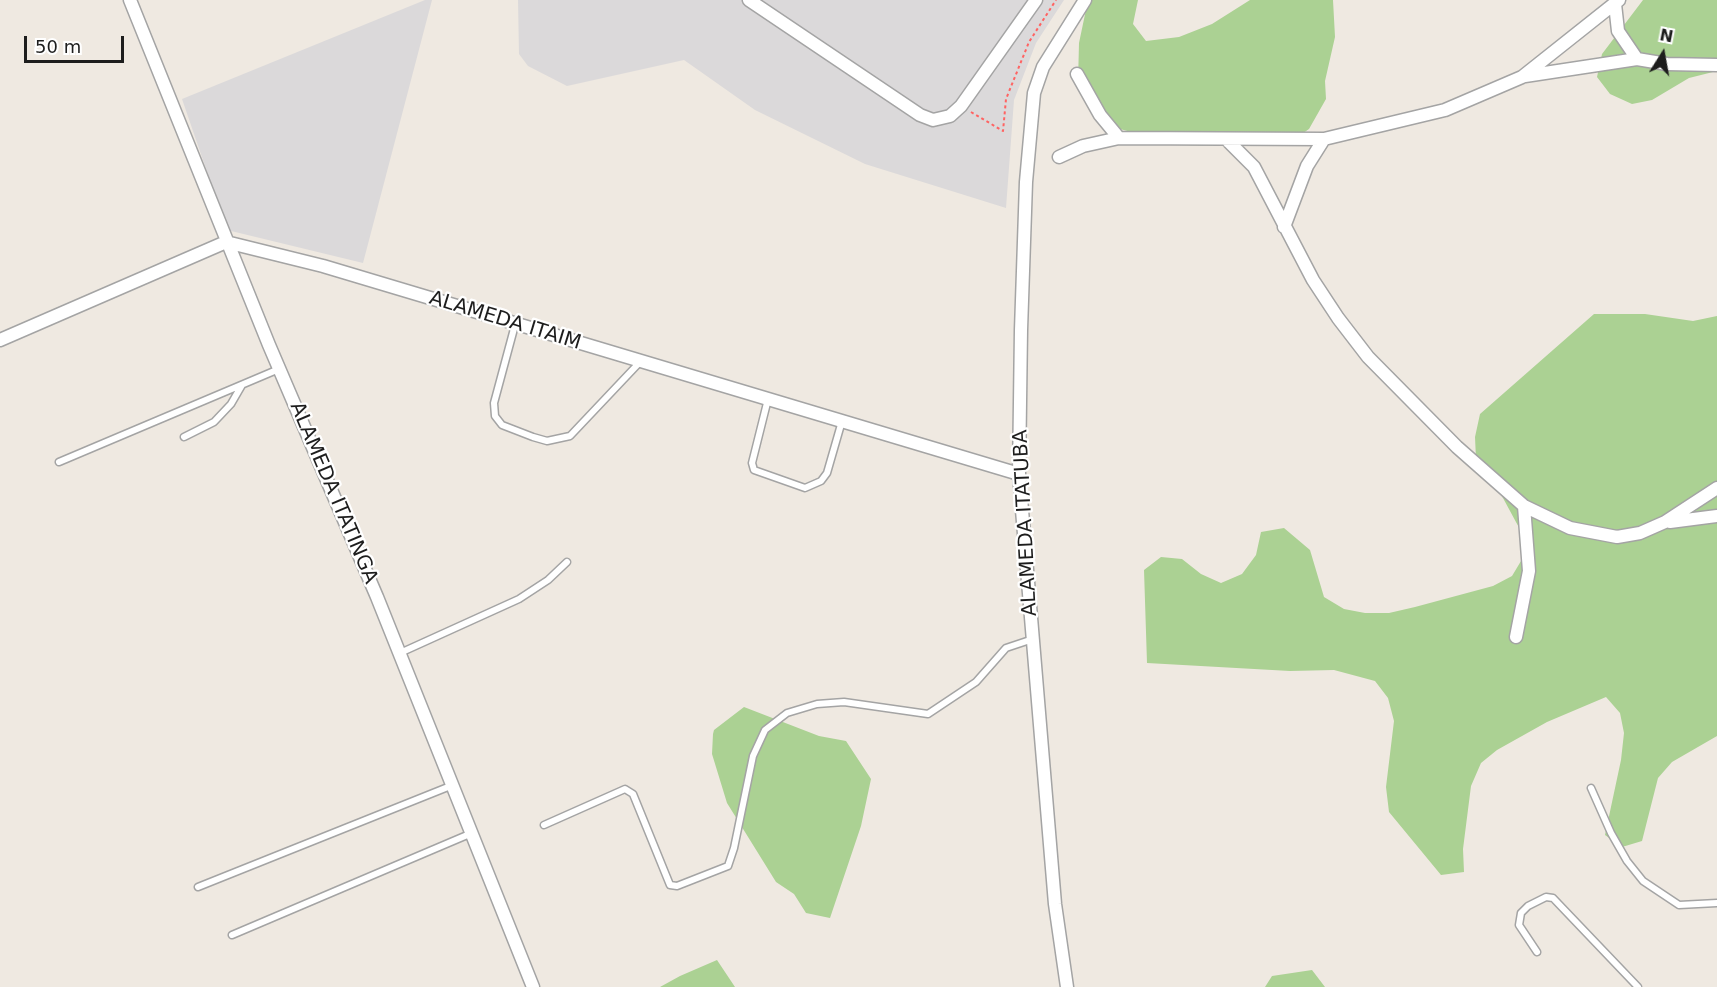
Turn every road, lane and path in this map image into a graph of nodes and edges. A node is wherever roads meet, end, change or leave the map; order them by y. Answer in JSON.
{"nodes":[{"id":1,"x":130,"y":0,"type":"edge"},
{"id":2,"x":749,"y":0,"type":"edge"},
{"id":3,"x":1036,"y":0,"type":"edge"},
{"id":4,"x":1056,"y":0,"type":"edge"},
{"id":5,"x":1085,"y":0,"type":"edge"},
{"id":6,"x":1617,"y":2,"type":"edge"},
{"id":7,"x":1637,"y":59,"type":"junction"},
{"id":8,"x":1717,"y":64,"type":"edge"},
{"id":9,"x":1077,"y":74,"type":"dead end"},
{"id":10,"x":1522,"y":77,"type":"junction"},
{"id":11,"x":961,"y":106,"type":"junction"},
{"id":12,"x":1119,"y":138,"type":"junction"},
{"id":13,"x":1324,"y":139,"type":"junction"},
{"id":14,"x":1227,"y":140,"type":"junction"},
{"id":15,"x":1059,"y":157,"type":"dead end"},
{"id":16,"x":1284,"y":227,"type":"junction"},
{"id":17,"x":226,"y":242,"type":"junction"},
{"id":18,"x":515,"y":325,"type":"junction"},
{"id":19,"x":0,"y":340,"type":"edge"},
{"id":20,"x":640,"y":362,"type":"junction"},
{"id":21,"x":280,"y":369,"type":"junction"},
{"id":22,"x":242,"y":384,"type":"junction"},
{"id":23,"x":768,"y":399,"type":"junction"},
{"id":24,"x":842,"y":422,"type":"junction"},
{"id":25,"x":184,"y":437,"type":"dead end"},
{"id":26,"x":59,"y":462,"type":"dead end"},
{"id":27,"x":1019,"y":474,"type":"junction"},
{"id":28,"x":1717,"y":488,"type":"edge"},
{"id":29,"x":1524,"y":506,"type":"junction"},
{"id":30,"x":1717,"y":516,"type":"edge"},
{"id":31,"x":1665,"y":522,"type":"junction"},
{"id":32,"x":567,"y":562,"type":"dead end"},
{"id":33,"x":1516,"y":637,"type":"dead end"},
{"id":34,"x":1033,"y":639,"type":"junction"},
{"id":35,"x":400,"y":653,"type":"junction"},
{"id":36,"x":453,"y":785,"type":"junction"},
{"id":37,"x":1591,"y":788,"type":"dead end"},
{"id":38,"x":544,"y":825,"type":"dead end"},
{"id":39,"x":473,"y":833,"type":"junction"},
{"id":40,"x":198,"y":887,"type":"dead end"},
{"id":41,"x":1717,"y":903,"type":"edge"},
{"id":42,"x":232,"y":935,"type":"dead end"},
{"id":43,"x":1537,"y":952,"type":"dead end"},
{"id":44,"x":533,"y":987,"type":"edge"},
{"id":45,"x":1067,"y":987,"type":"edge"},
{"id":46,"x":1638,"y":987,"type":"edge"}],
"edges":[{"from":1,"to":17,"type":"street","name":"ALAMEDA ITATINGA"},
{"from":2,"to":11,"type":"street"},
{"from":3,"to":11,"type":"street"},
{"from":4,"to":11,"type":"path"},
{"from":5,"to":27,"type":"street","name":"ALAMEDA ITATUBA"},
{"from":6,"to":7,"type":"street"},
{"from":6,"to":10,"type":"street"},
{"from":7,"to":8,"type":"street"},
{"from":7,"to":10,"type":"street"},
{"from":9,"to":12,"type":"street"},
{"from":10,"to":13,"type":"street"},
{"from":12,"to":14,"type":"street"},
{"from":12,"to":15,"type":"street"},
{"from":13,"to":14,"type":"street"},
{"from":13,"to":16,"type":"street"},
{"from":14,"to":16,"type":"street"},
{"from":16,"to":29,"type":"street"},
{"from":17,"to":18,"type":"street","name":"ALAMEDA ITAIM"},
{"from":17,"to":19,"type":"street"},
{"from":17,"to":21,"type":"street","name":"ALAMEDA ITATINGA"},
{"from":18,"to":20,"type":"street","name":"ALAMEDA ITAIM"},
{"from":18,"to":20,"type":"lane"},
{"from":20,"to":23,"type":"street","name":"ALAMEDA ITAIM"},
{"from":21,"to":22,"type":"lane"},
{"from":21,"to":35,"type":"street","name":"ALAMEDA ITATINGA"},
{"from":22,"to":25,"type":"lane"},
{"from":22,"to":26,"type":"lane"},
{"from":23,"to":24,"type":"street","name":"ALAMEDA ITAIM"},
{"from":23,"to":24,"type":"lane"},
{"from":24,"to":27,"type":"street","name":"ALAMEDA ITAIM"},
{"from":27,"to":34,"type":"street","name":"ALAMEDA ITATUBA"},
{"from":28,"to":31,"type":"street"},
{"from":29,"to":31,"type":"street"},
{"from":29,"to":33,"type":"street"},
{"from":30,"to":31,"type":"street"},
{"from":32,"to":35,"type":"lane"},
{"from":34,"to":38,"type":"lane"},
{"from":34,"to":45,"type":"street","name":"ALAMEDA ITATUBA"},
{"from":35,"to":36,"type":"street","name":"ALAMEDA ITATINGA"},
{"from":36,"to":39,"type":"street","name":"ALAMEDA ITATINGA"},
{"from":36,"to":40,"type":"lane"},
{"from":37,"to":41,"type":"lane"},
{"from":39,"to":42,"type":"lane"},
{"from":39,"to":44,"type":"street","name":"ALAMEDA ITATINGA"},
{"from":43,"to":46,"type":"lane"}]}
